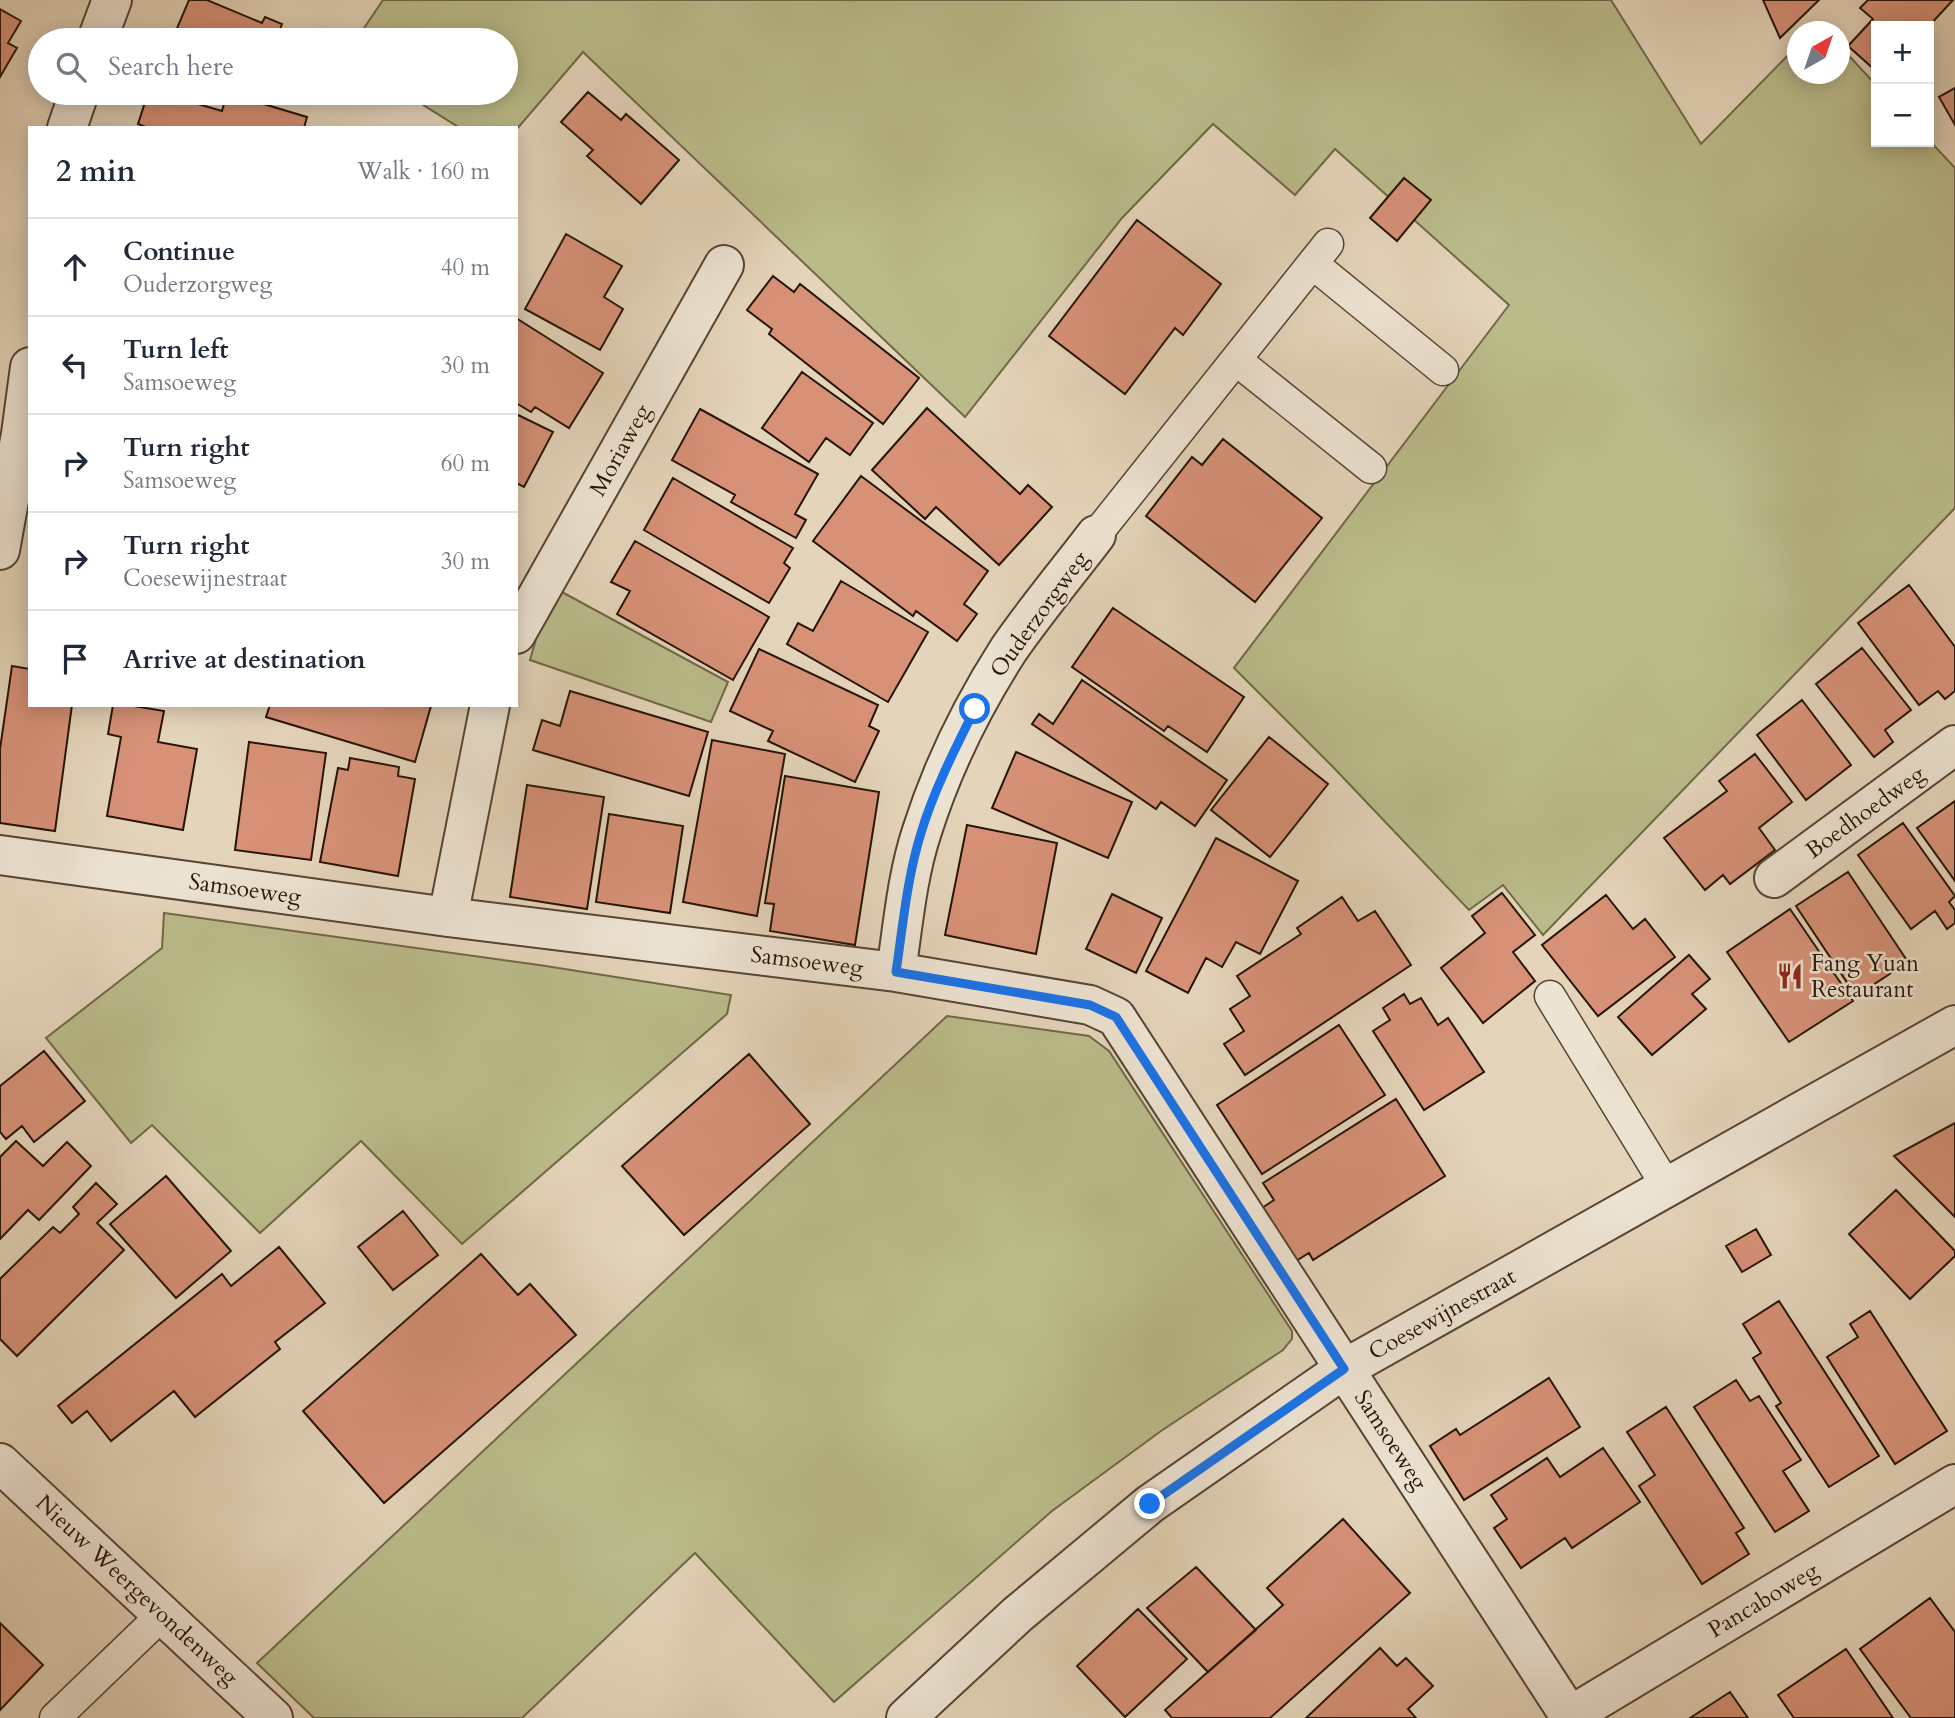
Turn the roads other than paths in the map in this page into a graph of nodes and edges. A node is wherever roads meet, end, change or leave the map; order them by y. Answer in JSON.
{"nodes":[{"id":1,"x":113,"y":0,"type":"edge"},
{"id":2,"x":102,"y":28,"type":"edge"},
{"id":3,"x":75,"y":105,"type":"edge"},
{"id":4,"x":68,"y":126,"type":"edge"},
{"id":5,"x":724,"y":265,"type":"dead end"},
{"id":6,"x":1236,"y":360,"type":"junction"},
{"id":7,"x":1443,"y":370,"type":"dead end"},
{"id":8,"x":28,"y":382,"type":"edge"},
{"id":9,"x":1371,"y":468,"type":"dead end"},
{"id":10,"x":1096,"y":535,"type":"joint"},
{"id":11,"x":0,"y":550,"type":"edge"},
{"id":12,"x":518,"y":630,"type":"edge"},
{"id":13,"x":490,"y":707,"type":"edge"},
{"id":14,"x":1955,"y":745,"type":"edge"},
{"id":15,"x":0,"y":855,"type":"edge"},
{"id":16,"x":1774,"y":878,"type":"dead end"},
{"id":17,"x":448,"y":917,"type":"junction"},
{"id":18,"x":896,"y":972,"type":"junction"},
{"id":19,"x":1550,"y":996,"type":"dead end"},
{"id":20,"x":1955,"y":1025,"type":"edge"},
{"id":21,"x":1667,"y":1187,"type":"junction"},
{"id":22,"x":1344,"y":1369,"type":"junction"},
{"id":23,"x":0,"y":1463,"type":"edge"},
{"id":24,"x":1955,"y":1484,"type":"edge"},
{"id":25,"x":163,"y":1614,"type":"junction"},
{"id":26,"x":1571,"y":1717,"type":"edge"},
{"id":27,"x":55,"y":1718,"type":"edge"},
{"id":28,"x":273,"y":1718,"type":"edge"},
{"id":29,"x":906,"y":1718,"type":"edge"}],
"edges":[{"from":1,"to":2,"type":"street"},
{"from":3,"to":4,"type":"street"},
{"from":5,"to":12,"type":"street","name":"Moriaweg"},
{"from":6,"to":7,"type":"lane"},
{"from":6,"to":9,"type":"lane"},
{"from":6,"to":10,"type":"lane"},
{"from":8,"to":11,"type":"street"},
{"from":10,"to":18,"type":"street","name":"Ouderzorgweg"},
{"from":13,"to":17,"type":"street"},
{"from":14,"to":16,"type":"street","name":"Boedhoedweg"},
{"from":15,"to":17,"type":"street","name":"Samsoeweg"},
{"from":17,"to":18,"type":"street","name":"Samsoeweg"},
{"from":18,"to":22,"type":"street","name":"Samsoeweg"},
{"from":19,"to":21,"type":"lane"},
{"from":20,"to":21,"type":"street","name":"Coesewijnestraat"},
{"from":21,"to":22,"type":"street","name":"Coesewijnestraat"},
{"from":22,"to":26,"type":"street","name":"Samsoeweg"},
{"from":22,"to":29,"type":"street","name":"Coesewijnestraat"},
{"from":23,"to":25,"type":"street","name":"Nieuw Weergevondenweg"},
{"from":24,"to":26,"type":"street","name":"Pancaboweg"},
{"from":25,"to":27,"type":"lane"},
{"from":25,"to":28,"type":"street","name":"Nieuw Weergevondenweg"}]}
